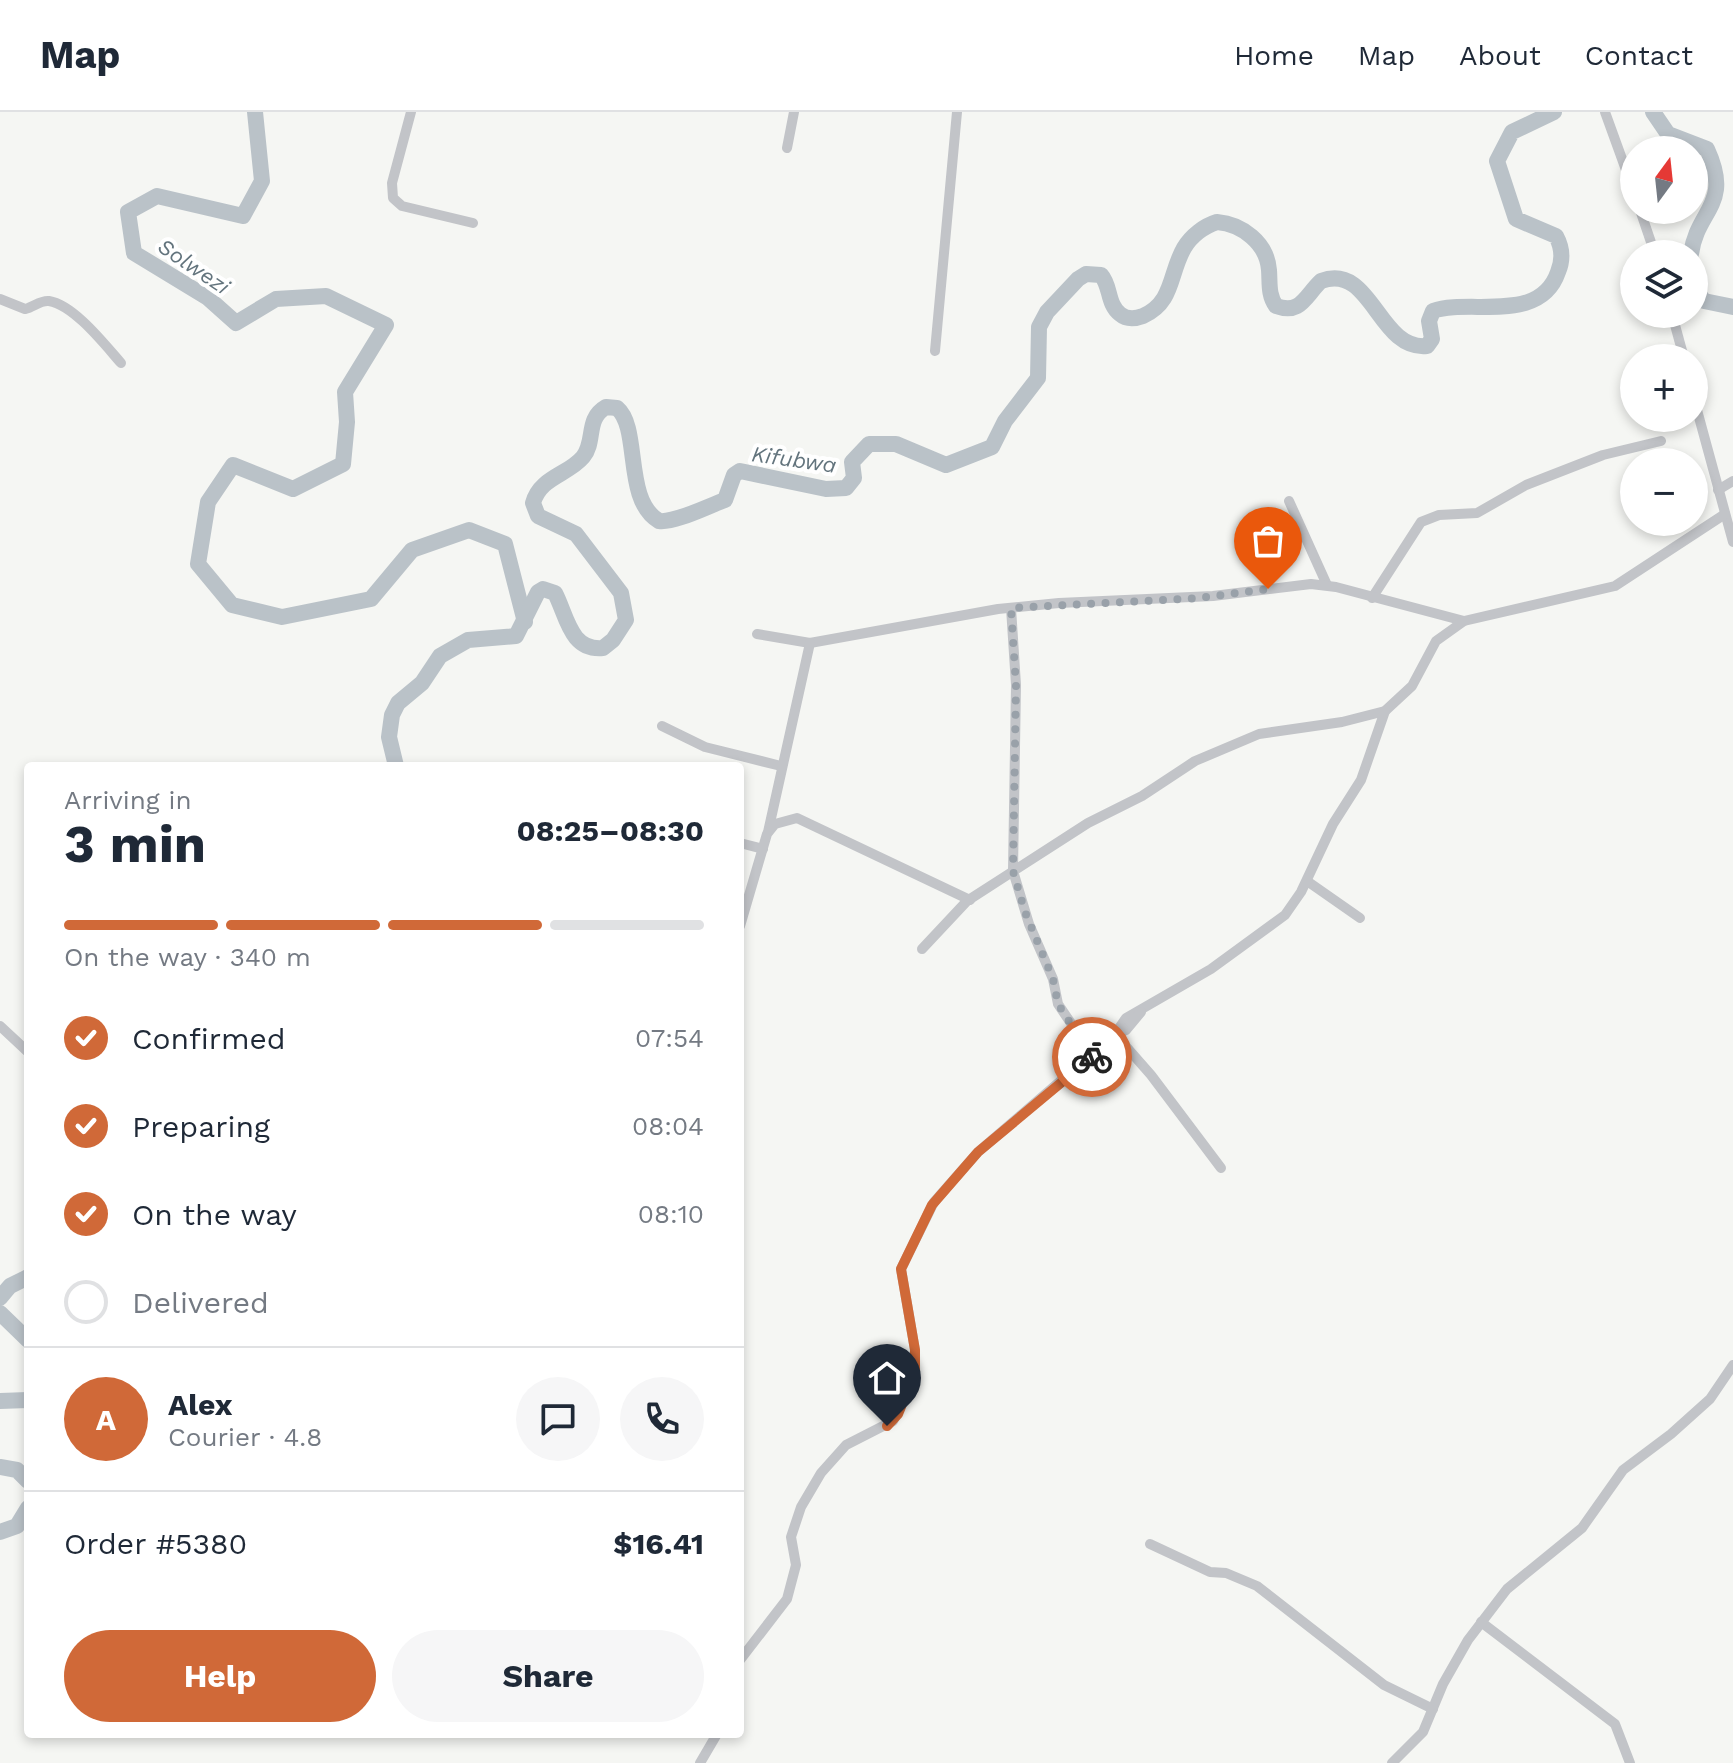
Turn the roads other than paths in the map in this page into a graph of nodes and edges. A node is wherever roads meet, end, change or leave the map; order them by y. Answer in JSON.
{"nodes":[{"id":1,"x":411,"y":112,"type":"edge"},
{"id":2,"x":794,"y":112,"type":"edge"},
{"id":3,"x":957,"y":112,"type":"edge"},
{"id":4,"x":1605,"y":112,"type":"edge"},
{"id":5,"x":787,"y":148,"type":"dead end"},
{"id":6,"x":1620,"y":153,"type":"edge"},
{"id":7,"x":473,"y":223,"type":"dead end"},
{"id":8,"x":0,"y":299,"type":"edge"},
{"id":9,"x":935,"y":351,"type":"dead end"},
{"id":10,"x":121,"y":363,"type":"dead end"},
{"id":11,"x":1703,"y":432,"type":"edge"},
{"id":12,"x":1661,"y":441,"type":"dead end"},
{"id":13,"x":1733,"y":481,"type":"edge"},
{"id":14,"x":1718,"y":490,"type":"junction"},
{"id":15,"x":1289,"y":501,"type":"dead end"},
{"id":16,"x":1725,"y":514,"type":"junction"},
{"id":17,"x":1733,"y":542,"type":"edge"},
{"id":18,"x":1327,"y":585,"type":"junction"},
{"id":19,"x":1372,"y":598,"type":"junction"},
{"id":20,"x":1011,"y":608,"type":"junction"},
{"id":21,"x":1464,"y":621,"type":"junction"},
{"id":22,"x":757,"y":634,"type":"dead end"},
{"id":23,"x":810,"y":643,"type":"junction"},
{"id":24,"x":1385,"y":711,"type":"junction"},
{"id":25,"x":662,"y":726,"type":"dead end"},
{"id":26,"x":781,"y":766,"type":"junction"},
{"id":27,"x":767,"y":834,"type":"junction"},
{"id":28,"x":744,"y":844,"type":"edge"},
{"id":29,"x":763,"y":849,"type":"junction"},
{"id":30,"x":1013,"y":871,"type":"junction"},
{"id":31,"x":1307,"y":881,"type":"junction"},
{"id":32,"x":970,"y":900,"type":"junction"},
{"id":33,"x":744,"y":913,"type":"edge"},
{"id":34,"x":1360,"y":918,"type":"dead end"},
{"id":35,"x":922,"y":949,"type":"dead end"},
{"id":36,"x":0,"y":1026,"type":"edge"},
{"id":37,"x":1115,"y":1034,"type":"junction"},
{"id":38,"x":24,"y":1048,"type":"edge"},
{"id":39,"x":1093,"y":1056,"type":"junction"},
{"id":40,"x":1221,"y":1168,"type":"dead end"},
{"id":41,"x":1732,"y":1369,"type":"edge"},
{"id":42,"x":1150,"y":1544,"type":"dead end"},
{"id":43,"x":1481,"y":1622,"type":"junction"},
{"id":44,"x":744,"y":1655,"type":"edge"},
{"id":45,"x":1433,"y":1709,"type":"junction"},
{"id":46,"x":715,"y":1738,"type":"edge"},
{"id":47,"x":700,"y":1763,"type":"edge"},
{"id":48,"x":1392,"y":1763,"type":"edge"},
{"id":49,"x":1630,"y":1763,"type":"edge"}],
"edges":[{"from":1,"to":7,"type":"street"},
{"from":2,"to":5,"type":"street"},
{"from":3,"to":9,"type":"street"},
{"from":4,"to":6,"type":"street"},
{"from":8,"to":10,"type":"street"},
{"from":11,"to":14,"type":"street"},
{"from":12,"to":19,"type":"street"},
{"from":13,"to":14,"type":"street"},
{"from":14,"to":16,"type":"street"},
{"from":15,"to":18,"type":"street"},
{"from":16,"to":17,"type":"street"},
{"from":16,"to":21,"type":"street"},
{"from":18,"to":19,"type":"street"},
{"from":18,"to":20,"type":"street"},
{"from":19,"to":21,"type":"street"},
{"from":20,"to":23,"type":"street"},
{"from":20,"to":30,"type":"street"},
{"from":21,"to":24,"type":"street"},
{"from":22,"to":23,"type":"street"},
{"from":23,"to":26,"type":"street"},
{"from":24,"to":30,"type":"street"},
{"from":24,"to":31,"type":"street"},
{"from":25,"to":26,"type":"street"},
{"from":26,"to":27,"type":"street"},
{"from":27,"to":29,"type":"street"},
{"from":27,"to":32,"type":"street"},
{"from":28,"to":29,"type":"street"},
{"from":29,"to":33,"type":"street"},
{"from":30,"to":32,"type":"street"},
{"from":30,"to":39,"type":"street"},
{"from":31,"to":34,"type":"street"},
{"from":31,"to":37,"type":"street"},
{"from":32,"to":35,"type":"street"},
{"from":36,"to":38,"type":"street"},
{"from":37,"to":39,"type":"street"},
{"from":37,"to":40,"type":"street"},
{"from":39,"to":44,"type":"street"},
{"from":41,"to":43,"type":"street"},
{"from":42,"to":45,"type":"street"},
{"from":43,"to":45,"type":"street"},
{"from":43,"to":49,"type":"street"},
{"from":45,"to":48,"type":"street"},
{"from":46,"to":47,"type":"street"}]}
